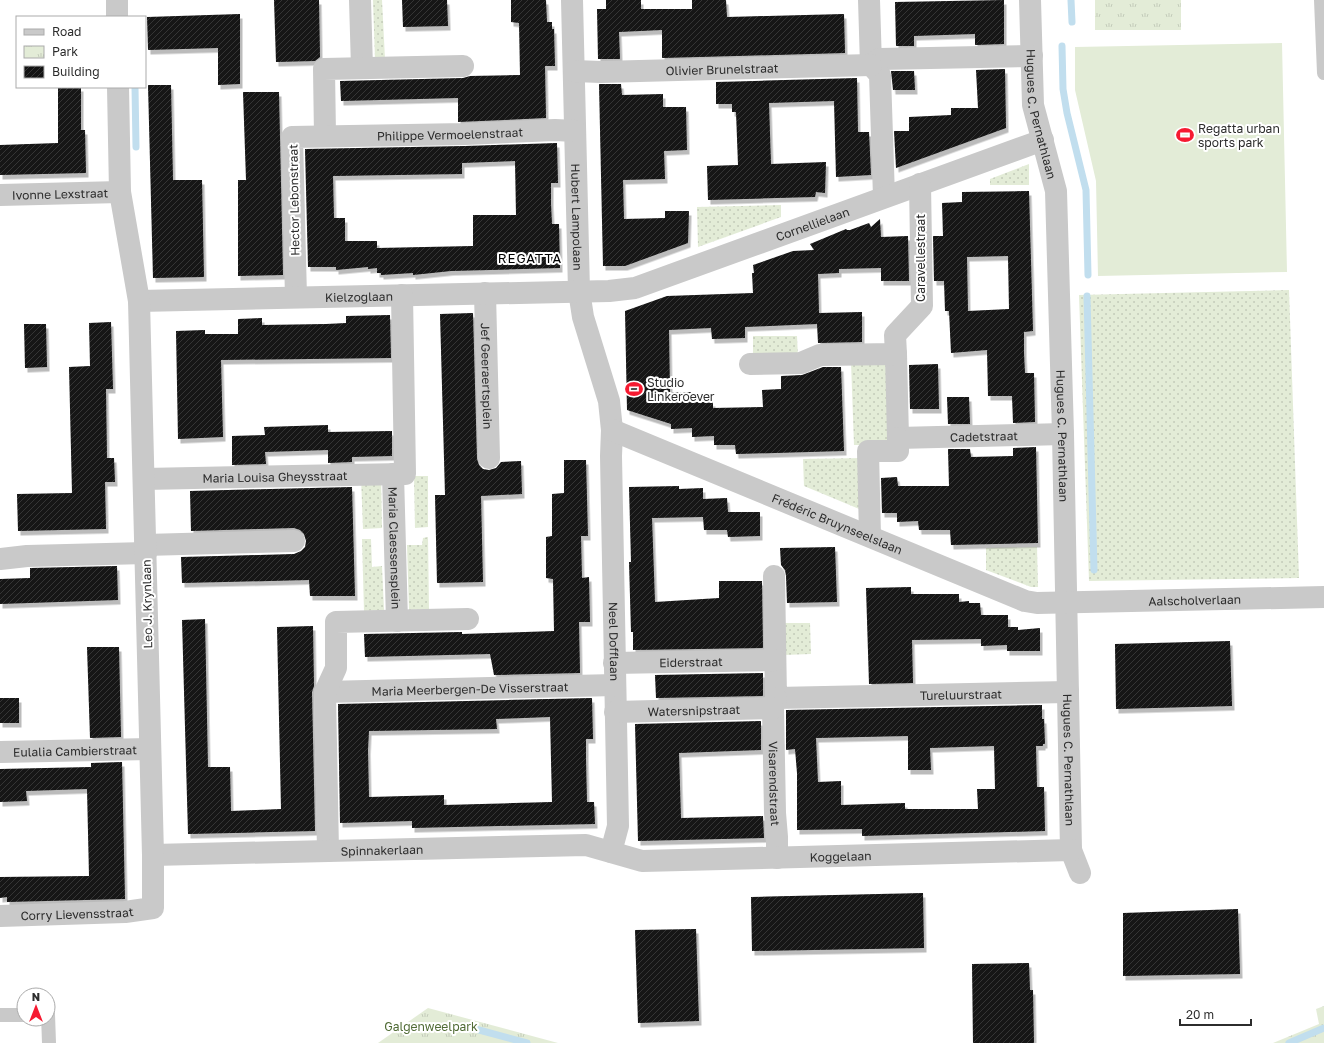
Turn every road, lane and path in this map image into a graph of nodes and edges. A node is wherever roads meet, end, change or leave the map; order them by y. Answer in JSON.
{"nodes":[{"id":1,"x":117,"y":0,"type":"edge"},
{"id":2,"x":360,"y":0,"type":"edge"},
{"id":3,"x":572,"y":0,"type":"edge"},
{"id":4,"x":869,"y":0,"type":"edge"},
{"id":5,"x":1030,"y":0,"type":"edge"},
{"id":6,"x":1321,"y":0,"type":"edge"},
{"id":7,"x":117,"y":16,"type":"edge"},
{"id":8,"x":1032,"y":56,"type":"junction"},
{"id":9,"x":871,"y":65,"type":"junction"},
{"id":10,"x":463,"y":66,"type":"dead end"},
{"id":11,"x":362,"y":68,"type":"junction"},
{"id":12,"x":574,"y":71,"type":"junction"},
{"id":13,"x":1324,"y":73,"type":"edge"},
{"id":14,"x":118,"y":88,"type":"edge"},
{"id":15,"x":575,"y":131,"type":"junction"},
{"id":16,"x":326,"y":136,"type":"junction"},
{"id":17,"x":1043,"y":140,"type":"junction"},
{"id":18,"x":920,"y":184,"type":"junction"},
{"id":19,"x":120,"y":192,"type":"junction"},
{"id":20,"x":0,"y":195,"type":"edge"},
{"id":21,"x":884,"y":197,"type":"junction"},
{"id":22,"x":579,"y":291,"type":"junction"},
{"id":23,"x":485,"y":293,"type":"junction"},
{"id":24,"x":402,"y":295,"type":"junction"},
{"id":25,"x":296,"y":297,"type":"junction"},
{"id":26,"x":139,"y":301,"type":"junction"},
{"id":27,"x":896,"y":350,"type":"junction"},
{"id":28,"x":750,"y":364,"type":"dead end"},
{"id":29,"x":612,"y":430,"type":"junction"},
{"id":30,"x":1063,"y":434,"type":"junction"},
{"id":31,"x":901,"y":438,"type":"junction"},
{"id":32,"x":489,"y":458,"type":"dead end"},
{"id":33,"x":401,"y":468,"type":"junction"},
{"id":34,"x":144,"y":480,"type":"junction"},
{"id":35,"x":870,"y":536,"type":"junction"},
{"id":36,"x":294,"y":541,"type":"dead end"},
{"id":37,"x":146,"y":549,"type":"junction"},
{"id":38,"x":0,"y":558,"type":"edge"},
{"id":39,"x":774,"y":576,"type":"dead end"},
{"id":40,"x":1324,"y":597,"type":"edge"},
{"id":41,"x":1066,"y":602,"type":"junction"},
{"id":42,"x":468,"y":619,"type":"dead end"},
{"id":43,"x":397,"y":621,"type":"junction"},
{"id":44,"x":772,"y":660,"type":"junction"},
{"id":45,"x":614,"y":663,"type":"junction"},
{"id":46,"x":615,"y":685,"type":"junction"},
{"id":47,"x":325,"y":692,"type":"junction"},
{"id":48,"x":1068,"y":692,"type":"junction"},
{"id":49,"x":775,"y":703,"type":"junction"},
{"id":50,"x":616,"y":712,"type":"junction"},
{"id":51,"x":150,"y":749,"type":"junction"},
{"id":52,"x":0,"y":752,"type":"edge"},
{"id":53,"x":777,"y":848,"type":"junction"},
{"id":54,"x":1071,"y":850,"type":"junction"},
{"id":55,"x":328,"y":851,"type":"junction"},
{"id":56,"x":611,"y":852,"type":"junction"},
{"id":57,"x":153,"y":855,"type":"junction"},
{"id":58,"x":1080,"y":873,"type":"dead end"},
{"id":59,"x":153,"y":908,"type":"joint"},
{"id":60,"x":0,"y":916,"type":"edge"},
{"id":61,"x":0,"y":1015,"type":"edge"},
{"id":62,"x":16,"y":1015,"type":"edge"},
{"id":63,"x":48,"y":1027,"type":"edge"},
{"id":64,"x":49,"y":1043,"type":"edge"}],
"edges":[{"from":1,"to":7,"type":"street"},
{"from":2,"to":11,"type":"street"},
{"from":3,"to":12,"type":"street","name":"Hubert Lampolaan"},
{"from":4,"to":9,"type":"street"},
{"from":5,"to":8,"type":"street","name":"Hugues C. Pernathlaan"},
{"from":6,"to":13,"type":"lane"},
{"from":8,"to":9,"type":"street","name":"Olivier Brunelstraat"},
{"from":8,"to":17,"type":"street","name":"Hugues C. Pernathlaan"},
{"from":9,"to":12,"type":"street","name":"Olivier Brunelstraat"},
{"from":9,"to":21,"type":"street"},
{"from":10,"to":11,"type":"street"},
{"from":11,"to":16,"type":"street"},
{"from":12,"to":15,"type":"street","name":"Hubert Lampolaan"},
{"from":14,"to":19,"type":"street","name":"Leo J. Krynlaan"},
{"from":15,"to":16,"type":"street","name":"Philippe Vermoelenstraat"},
{"from":15,"to":22,"type":"street","name":"Hubert Lampolaan"},
{"from":16,"to":25,"type":"street","name":"Hector Lebonstraat"},
{"from":17,"to":18,"type":"street","name":"Cornellielaan"},
{"from":17,"to":30,"type":"street","name":"Hugues C. Pernathlaan"},
{"from":18,"to":21,"type":"street","name":"Cornellielaan"},
{"from":18,"to":27,"type":"street","name":"Caravellestraat"},
{"from":19,"to":20,"type":"street","name":"Ivonne Lexstraat"},
{"from":19,"to":26,"type":"street","name":"Leo J. Krynlaan"},
{"from":21,"to":22,"type":"street","name":"Cornellielaan"},
{"from":22,"to":23,"type":"street","name":"Kielzoglaan"},
{"from":22,"to":29,"type":"street","name":"Hubert Lampolaan"},
{"from":23,"to":24,"type":"street","name":"Kielzoglaan"},
{"from":23,"to":32,"type":"street","name":"Jef Geeraertsplein"},
{"from":24,"to":25,"type":"street","name":"Kielzoglaan"},
{"from":24,"to":33,"type":"street","name":"Maria Claessensplein"},
{"from":25,"to":26,"type":"street","name":"Kielzoglaan"},
{"from":26,"to":34,"type":"street","name":"Leo J. Krynlaan"},
{"from":27,"to":28,"type":"street"},
{"from":27,"to":31,"type":"street","name":"Caravellestraat"},
{"from":29,"to":35,"type":"street","name":"Frédéric Bruynseelslaan"},
{"from":29,"to":45,"type":"street","name":"Neel Dofflaan"},
{"from":30,"to":31,"type":"street","name":"Cadetstraat"},
{"from":30,"to":41,"type":"street","name":"Hugues C. Pernathlaan"},
{"from":31,"to":35,"type":"street"},
{"from":33,"to":34,"type":"street","name":"Maria Louisa Gheysstraat"},
{"from":33,"to":43,"type":"street","name":"Maria Claessensplein"},
{"from":34,"to":37,"type":"street","name":"Leo J. Krynlaan"},
{"from":35,"to":41,"type":"street","name":"Frédéric Bruynseelslaan"},
{"from":36,"to":37,"type":"street"},
{"from":37,"to":38,"type":"street"},
{"from":37,"to":51,"type":"street","name":"Leo J. Krynlaan"},
{"from":39,"to":44,"type":"street","name":"Visarendstraat"},
{"from":40,"to":41,"type":"street","name":"Aalscholverlaan"},
{"from":41,"to":48,"type":"street","name":"Hugues C. Pernathlaan"},
{"from":42,"to":43,"type":"street","name":"Maria Claessensplein"},
{"from":43,"to":47,"type":"street","name":"Maria Claessensplein"},
{"from":44,"to":45,"type":"street","name":"Eiderstraat"},
{"from":44,"to":49,"type":"street","name":"Visarendstraat"},
{"from":45,"to":46,"type":"street","name":"Neel Dofflaan"},
{"from":46,"to":47,"type":"street","name":"Maria Meerbergen-De Visserstraat"},
{"from":46,"to":50,"type":"street","name":"Neel Dofflaan"},
{"from":47,"to":55,"type":"street"},
{"from":48,"to":49,"type":"street","name":"Tureluurstraat"},
{"from":48,"to":54,"type":"street","name":"Hugues C. Pernathlaan"},
{"from":49,"to":50,"type":"street","name":"Watersnipstraat"},
{"from":49,"to":53,"type":"street","name":"Visarendstraat"},
{"from":50,"to":56,"type":"street","name":"Neel Dofflaan"},
{"from":51,"to":52,"type":"street","name":"Eulalia Cambierstraat"},
{"from":51,"to":57,"type":"street","name":"Leo J. Krynlaan"},
{"from":53,"to":54,"type":"street","name":"Koggelaan"},
{"from":53,"to":56,"type":"street","name":"Koggelaan"},
{"from":54,"to":58,"type":"street","name":"Hugues C. Pernathlaan"},
{"from":55,"to":56,"type":"street","name":"Spinnakerlaan"},
{"from":55,"to":57,"type":"street","name":"Spinnakerlaan"},
{"from":57,"to":59,"type":"street","name":"Leo J. Krynlaan"},
{"from":59,"to":60,"type":"street","name":"Corry Lievensstraat"},
{"from":61,"to":62,"type":"lane"},
{"from":63,"to":64,"type":"lane"}]}
